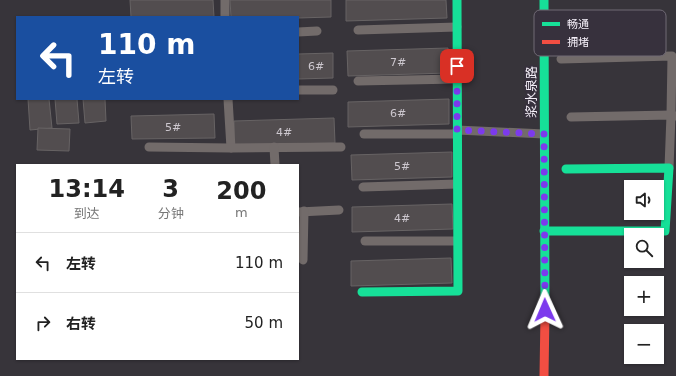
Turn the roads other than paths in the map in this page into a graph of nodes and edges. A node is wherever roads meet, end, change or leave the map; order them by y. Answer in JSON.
{"nodes":[{"id":1,"x":225,"y":0,"type":"edge"},
{"id":2,"x":457,"y":0,"type":"edge"},
{"id":3,"x":225,"y":16,"type":"edge"},
{"id":4,"x":457,"y":28,"type":"junction"},
{"id":5,"x":358,"y":30,"type":"dead end"},
{"id":6,"x":317,"y":31,"type":"dead end"},
{"id":7,"x":299,"y":32,"type":"edge"},
{"id":8,"x":544,"y":56,"type":"edge"},
{"id":9,"x":561,"y":59,"type":"dead end"},
{"id":10,"x":457,"y":79,"type":"junction"},
{"id":11,"x":358,"y":81,"type":"dead end"},
{"id":12,"x":299,"y":90,"type":"edge"},
{"id":13,"x":333,"y":90,"type":"dead end"},
{"id":14,"x":228,"y":100,"type":"edge"},
{"id":15,"x":673,"y":115,"type":"edge"},
{"id":16,"x":571,"y":117,"type":"dead end"},
{"id":17,"x":457,"y":132,"type":"junction"},
{"id":18,"x":364,"y":134,"type":"dead end"},
{"id":19,"x":544,"y":134,"type":"junction"},
{"id":20,"x":149,"y":147,"type":"dead end"},
{"id":21,"x":274,"y":147,"type":"junction"},
{"id":22,"x":341,"y":147,"type":"dead end"},
{"id":23,"x":231,"y":148,"type":"junction"},
{"id":24,"x":275,"y":164,"type":"edge"},
{"id":25,"x":669,"y":168,"type":"junction"},
{"id":26,"x":566,"y":169,"type":"dead end"},
{"id":27,"x":457,"y":184,"type":"junction"},
{"id":28,"x":363,"y":187,"type":"dead end"},
{"id":29,"x":339,"y":210,"type":"dead end"},
{"id":30,"x":301,"y":212,"type":"edge"},
{"id":31,"x":544,"y":231,"type":"junction"},
{"id":32,"x":364,"y":241,"type":"dead end"},
{"id":33,"x":457,"y":242,"type":"junction"},
{"id":34,"x":303,"y":260,"type":"dead end"},
{"id":35,"x":362,"y":292,"type":"dead end"},
{"id":36,"x":544,"y":376,"type":"edge"}],
"edges":[{"from":1,"to":3,"type":"street"},
{"from":2,"to":4,"type":"street"},
{"from":4,"to":5,"type":"street"},
{"from":4,"to":10,"type":"street"},
{"from":6,"to":7,"type":"street"},
{"from":8,"to":19,"type":"street","name":"浆水泉路"},
{"from":9,"to":15,"type":"street"},
{"from":10,"to":11,"type":"street"},
{"from":10,"to":17,"type":"street"},
{"from":12,"to":13,"type":"street"},
{"from":14,"to":23,"type":"street"},
{"from":15,"to":16,"type":"street"},
{"from":15,"to":25,"type":"street"},
{"from":17,"to":18,"type":"street"},
{"from":17,"to":19,"type":"street"},
{"from":17,"to":27,"type":"street"},
{"from":19,"to":31,"type":"street","name":"浆水泉路"},
{"from":20,"to":23,"type":"street"},
{"from":21,"to":22,"type":"street"},
{"from":21,"to":23,"type":"street"},
{"from":21,"to":24,"type":"street"},
{"from":25,"to":26,"type":"street"},
{"from":25,"to":31,"type":"street"},
{"from":27,"to":28,"type":"street"},
{"from":27,"to":33,"type":"street"},
{"from":29,"to":30,"type":"street"},
{"from":30,"to":34,"type":"street"},
{"from":31,"to":36,"type":"street","name":"浆水泉路"},
{"from":32,"to":33,"type":"street"},
{"from":33,"to":35,"type":"street"}]}
